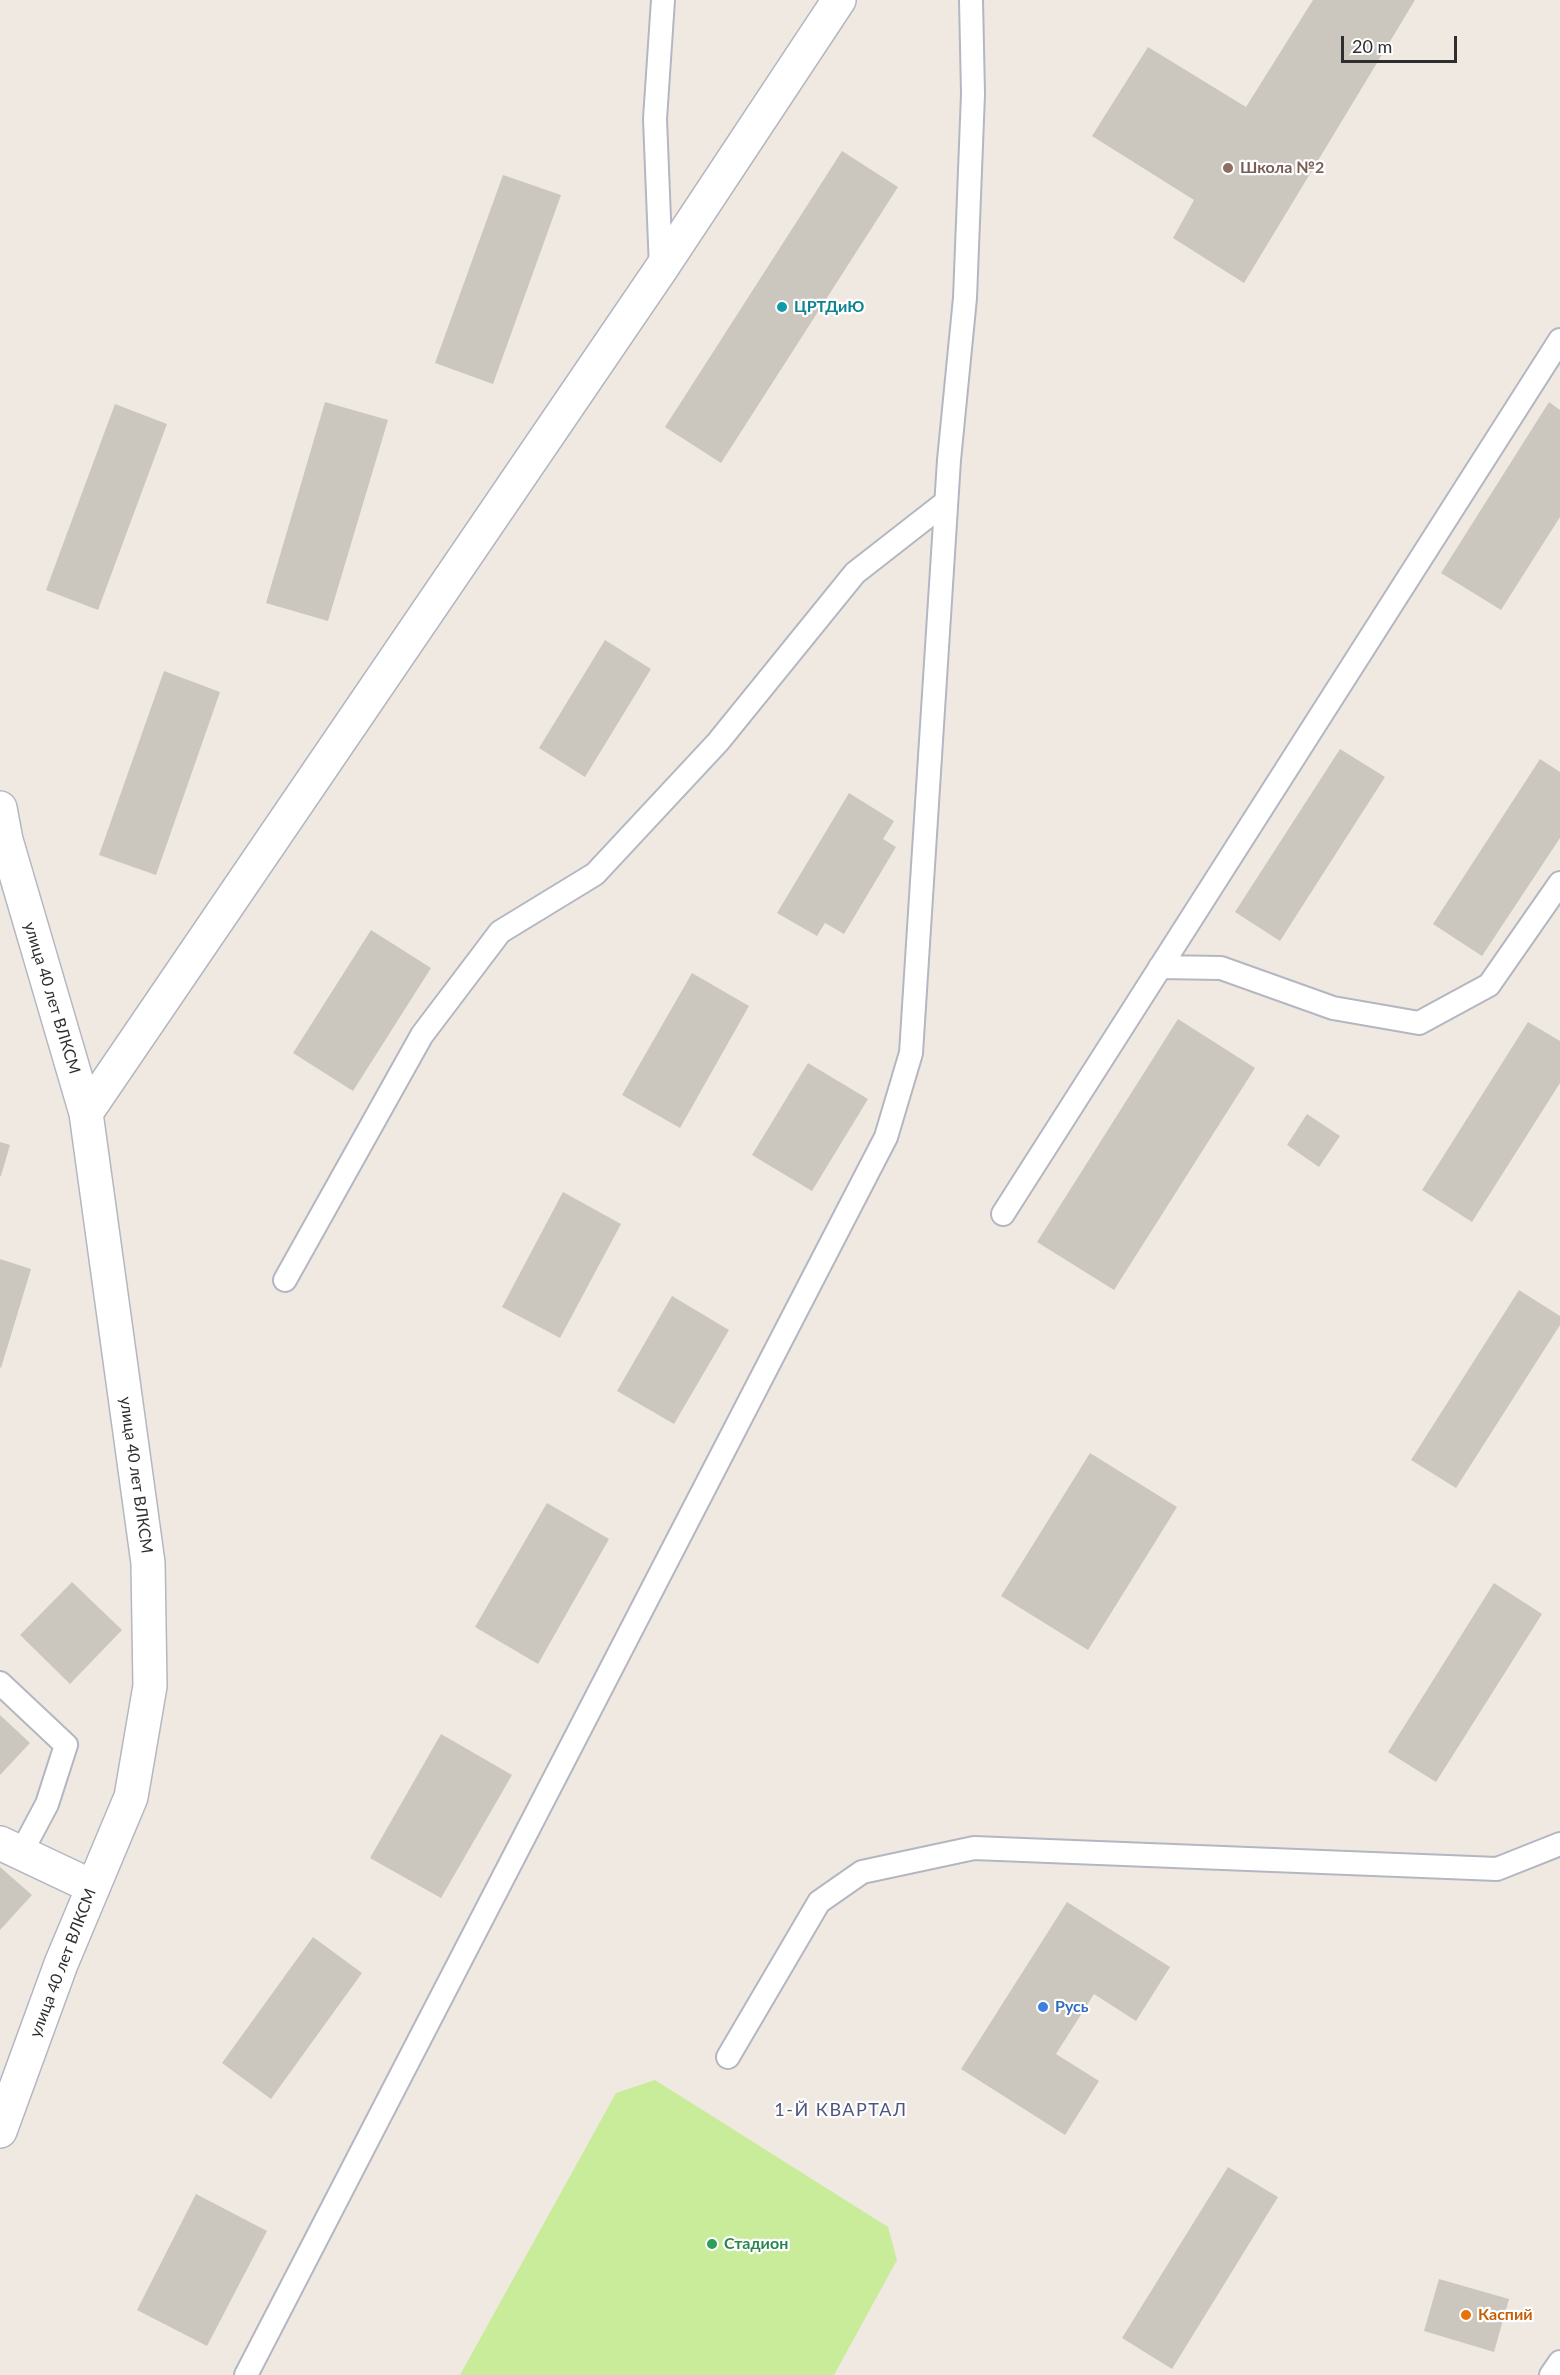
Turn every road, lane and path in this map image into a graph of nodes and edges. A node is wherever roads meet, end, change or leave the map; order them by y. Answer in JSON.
{"nodes":[{"id":1,"x":663,"y":0,"type":"edge"},
{"id":2,"x":839,"y":0,"type":"edge"},
{"id":3,"x":971,"y":0,"type":"edge"},
{"id":4,"x":661,"y":269,"type":"junction"},
{"id":5,"x":1560,"y":340,"type":"edge"},
{"id":6,"x":946,"y":502,"type":"junction"},
{"id":7,"x":0,"y":808,"type":"edge"},
{"id":8,"x":1560,"y":883,"type":"edge"},
{"id":9,"x":1160,"y":967,"type":"junction"},
{"id":10,"x":86,"y":1113,"type":"junction"},
{"id":11,"x":1003,"y":1214,"type":"dead end"},
{"id":12,"x":285,"y":1280,"type":"dead end"},
{"id":13,"x":0,"y":1683,"type":"edge"},
{"id":14,"x":1560,"y":1844,"type":"edge"},
{"id":15,"x":11,"y":1848,"type":"edge"},
{"id":16,"x":93,"y":1887,"type":"junction"},
{"id":17,"x":728,"y":2057,"type":"dead end"},
{"id":18,"x":0,"y":2131,"type":"edge"},
{"id":19,"x":1560,"y":2362,"type":"edge"},
{"id":20,"x":246,"y":2375,"type":"edge"},
{"id":21,"x":1551,"y":2375,"type":"edge"}],
"edges":[{"from":1,"to":4,"type":"lane"},
{"from":2,"to":4,"type":"street"},
{"from":3,"to":6,"type":"lane"},
{"from":4,"to":10,"type":"street"},
{"from":5,"to":9,"type":"lane"},
{"from":6,"to":12,"type":"lane"},
{"from":6,"to":20,"type":"lane"},
{"from":7,"to":10,"type":"street","name":"улица 40 лет ВЛКСМ"},
{"from":8,"to":9,"type":"lane"},
{"from":9,"to":11,"type":"lane"},
{"from":10,"to":16,"type":"street","name":"улица 40 лет ВЛКСМ"},
{"from":13,"to":15,"type":"lane"},
{"from":14,"to":17,"type":"lane"},
{"from":15,"to":16,"type":"street"},
{"from":16,"to":18,"type":"street","name":"улица 40 лет ВЛКСМ"},
{"from":19,"to":21,"type":"lane"}]}
